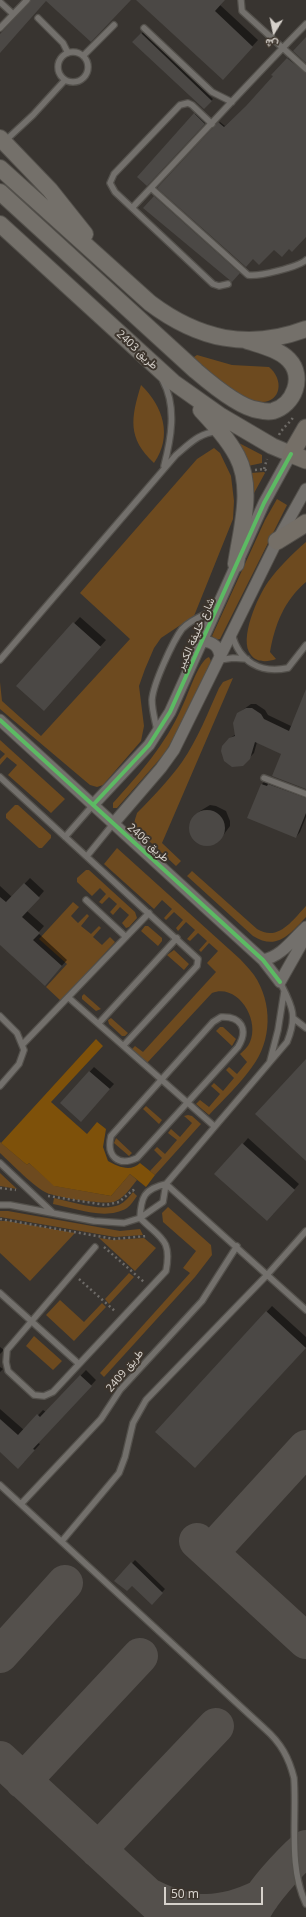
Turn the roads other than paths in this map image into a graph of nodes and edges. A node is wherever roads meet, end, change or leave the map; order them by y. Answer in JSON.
{"nodes":[{"id":1,"x":27,"y":0,"type":"edge"},
{"id":2,"x":242,"y":0,"type":"edge"},
{"id":3,"x":0,"y":2,"type":"edge"},
{"id":4,"x":14,"y":14,"type":"junction"},
{"id":5,"x":38,"y":18,"type":"dead end"},
{"id":6,"x":114,"y":25,"type":"dead end"},
{"id":7,"x":306,"y":25,"type":"edge"},
{"id":8,"x":0,"y":28,"type":"edge"},
{"id":9,"x":144,"y":28,"type":"dead end"},
{"id":10,"x":282,"y":48,"type":"junction"},
{"id":11,"x":68,"y":53,"type":"junction"},
{"id":12,"x":83,"y":56,"type":"junction"},
{"id":13,"x":306,"y":69,"type":"edge"},
{"id":14,"x":65,"y":80,"type":"junction"},
{"id":15,"x":232,"y":102,"type":"junction"},
{"id":16,"x":212,"y":124,"type":"junction"},
{"id":17,"x":2,"y":140,"type":"edge"},
{"id":18,"x":0,"y":168,"type":"edge"},
{"id":19,"x":151,"y":188,"type":"junction"},
{"id":20,"x":0,"y":192,"type":"edge"},
{"id":21,"x":132,"y":208,"type":"junction"},
{"id":22,"x":0,"y":224,"type":"edge"},
{"id":23,"x":306,"y":260,"type":"edge"},
{"id":24,"x":111,"y":267,"type":"junction"},
{"id":25,"x":228,"y":284,"type":"dead end"},
{"id":26,"x":306,"y":329,"type":"edge"},
{"id":27,"x":245,"y":340,"type":"junction"},
{"id":28,"x":155,"y":367,"type":"junction"},
{"id":29,"x":186,"y":392,"type":"junction"},
{"id":30,"x":306,"y":428,"type":"edge"},
{"id":31,"x":221,"y":432,"type":"junction"},
{"id":32,"x":301,"y":455,"type":"edge"},
{"id":33,"x":163,"y":468,"type":"junction"},
{"id":34,"x":306,"y":489,"type":"edge"},
{"id":35,"x":306,"y":523,"type":"edge"},
{"id":36,"x":277,"y":541,"type":"junction"},
{"id":37,"x":236,"y":564,"type":"junction"},
{"id":38,"x":216,"y":609,"type":"junction"},
{"id":39,"x":232,"y":632,"type":"junction"},
{"id":40,"x":202,"y":641,"type":"junction"},
{"id":41,"x":306,"y":645,"type":"edge"},
{"id":42,"x":220,"y":659,"type":"junction"},
{"id":43,"x":247,"y":659,"type":"junction"},
{"id":44,"x":0,"y":660,"type":"edge"},
{"id":45,"x":0,"y":720,"type":"edge"},
{"id":46,"x":158,"y":734,"type":"junction"},
{"id":47,"x":0,"y":777,"type":"edge"},
{"id":48,"x":264,"y":778,"type":"dead end"},
{"id":49,"x":306,"y":794,"type":"edge"},
{"id":50,"x":93,"y":805,"type":"junction"},
{"id":51,"x":113,"y":824,"type":"junction"},
{"id":52,"x":65,"y":837,"type":"junction"},
{"id":53,"x":87,"y":856,"type":"junction"},
{"id":54,"x":86,"y":900,"type":"dead end"},
{"id":55,"x":149,"y":913,"type":"junction"},
{"id":56,"x":306,"y":927,"type":"edge"},
{"id":57,"x":306,"y":936,"type":"edge"},
{"id":58,"x":126,"y":937,"type":"junction"},
{"id":59,"x":177,"y":938,"type":"junction"},
{"id":60,"x":263,"y":960,"type":"junction"},
{"id":61,"x":282,"y":987,"type":"junction"},
{"id":62,"x":69,"y":998,"type":"junction"},
{"id":63,"x":0,"y":1016,"type":"edge"},
{"id":64,"x":293,"y":1018,"type":"junction"},
{"id":65,"x":99,"y":1023,"type":"junction"},
{"id":66,"x":306,"y":1028,"type":"edge"},
{"id":67,"x":23,"y":1044,"type":"junction"},
{"id":68,"x":124,"y":1045,"type":"junction"},
{"id":69,"x":270,"y":1062,"type":"junction"},
{"id":70,"x":162,"y":1079,"type":"junction"},
{"id":71,"x":0,"y":1086,"type":"edge"},
{"id":72,"x":188,"y":1102,"type":"junction"},
{"id":73,"x":214,"y":1126,"type":"junction"},
{"id":74,"x":0,"y":1163,"type":"edge"},
{"id":75,"x":166,"y":1184,"type":"junction"},
{"id":76,"x":0,"y":1205,"type":"edge"},
{"id":77,"x":53,"y":1212,"type":"junction"},
{"id":78,"x":140,"y":1218,"type":"junction"},
{"id":79,"x":306,"y":1231,"type":"edge"},
{"id":80,"x":236,"y":1246,"type":"junction"},
{"id":81,"x":95,"y":1247,"type":"road end"},
{"id":82,"x":267,"y":1275,"type":"junction"},
{"id":83,"x":0,"y":1293,"type":"edge"},
{"id":84,"x":306,"y":1310,"type":"edge"},
{"id":85,"x":31,"y":1321,"type":"junction"},
{"id":86,"x":79,"y":1364,"type":"junction"},
{"id":87,"x":0,"y":1485,"type":"edge"},
{"id":88,"x":21,"y":1504,"type":"junction"},
{"id":89,"x":62,"y":1541,"type":"junction"},
{"id":90,"x":306,"y":1904,"type":"edge"}],
"edges":[{"from":1,"to":4,"type":"lane"},
{"from":2,"to":10,"type":"lane"},
{"from":3,"to":4,"type":"lane"},
{"from":4,"to":8,"type":"lane"},
{"from":5,"to":11,"type":"lane"},
{"from":6,"to":12,"type":"lane"},
{"from":7,"to":10,"type":"lane"},
{"from":9,"to":15,"type":"lane"},
{"from":10,"to":13,"type":"lane"},
{"from":10,"to":15,"type":"lane"},
{"from":11,"to":12,"type":"lane"},
{"from":11,"to":14,"type":"lane"},
{"from":12,"to":14,"type":"lane"},
{"from":14,"to":17,"type":"lane"},
{"from":15,"to":16,"type":"lane"},
{"from":16,"to":19,"type":"lane"},
{"from":16,"to":21,"type":"lane"},
{"from":17,"to":24,"type":"main road"},
{"from":18,"to":24,"type":"main road"},
{"from":19,"to":21,"type":"lane"},
{"from":19,"to":23,"type":"lane"},
{"from":20,"to":27,"type":"main road"},
{"from":21,"to":25,"type":"lane"},
{"from":22,"to":28,"type":"main road","name":"طريق 2403"},
{"from":24,"to":27,"type":"main road"},
{"from":26,"to":27,"type":"main road"},
{"from":28,"to":29,"type":"main road","name":"طريق 2403"},
{"from":28,"to":33,"type":"lane"},
{"from":29,"to":31,"type":"main road"},
{"from":29,"to":32,"type":"main road","name":"طريق 2403"},
{"from":30,"to":32,"type":"main road","name":"شارع خليفة الكبير"},
{"from":31,"to":33,"type":"lane"},
{"from":31,"to":37,"type":"main road"},
{"from":32,"to":37,"type":"street","name":"شارع خليفة الكبير"},
{"from":33,"to":44,"type":"lane"},
{"from":34,"to":36,"type":"street"},
{"from":35,"to":36,"type":"main road"},
{"from":36,"to":39,"type":"street"},
{"from":37,"to":38,"type":"street","name":"شارع خليفة الكبير"},
{"from":38,"to":40,"type":"street","name":"شارع خليفة الكبير"},
{"from":38,"to":46,"type":"lane"},
{"from":39,"to":42,"type":"street"},
{"from":39,"to":43,"type":"lane"},
{"from":40,"to":42,"type":"street"},
{"from":40,"to":46,"type":"street","name":"شارع خليفة الكبير"},
{"from":41,"to":43,"type":"lane"},
{"from":42,"to":43,"type":"lane"},
{"from":42,"to":51,"type":"street"},
{"from":45,"to":50,"type":"street","name":"طريق 2406"},
{"from":46,"to":50,"type":"street","name":"شارع خليفة الكبير"},
{"from":47,"to":52,"type":"lane"},
{"from":48,"to":49,"type":"lane"},
{"from":50,"to":51,"type":"street","name":"طريق 2406"},
{"from":50,"to":52,"type":"lane"},
{"from":51,"to":53,"type":"lane"},
{"from":51,"to":60,"type":"street","name":"طريق 2406"},
{"from":52,"to":53,"type":"lane"},
{"from":53,"to":55,"type":"lane"},
{"from":54,"to":58,"type":"lane"},
{"from":55,"to":58,"type":"lane"},
{"from":55,"to":59,"type":"lane"},
{"from":56,"to":60,"type":"street"},
{"from":57,"to":61,"type":"street"},
{"from":58,"to":62,"type":"lane"},
{"from":59,"to":65,"type":"lane"},
{"from":59,"to":68,"type":"lane"},
{"from":60,"to":61,"type":"street","name":"طريق 2406"},
{"from":61,"to":64,"type":"lane"},
{"from":61,"to":69,"type":"lane"},
{"from":62,"to":65,"type":"lane"},
{"from":62,"to":67,"type":"lane"},
{"from":63,"to":67,"type":"lane"},
{"from":64,"to":66,"type":"lane"},
{"from":64,"to":69,"type":"lane"},
{"from":65,"to":68,"type":"lane"},
{"from":67,"to":71,"type":"lane"},
{"from":68,"to":70,"type":"lane"},
{"from":69,"to":73,"type":"lane"},
{"from":70,"to":72,"type":"lane"},
{"from":70,"to":72,"type":"lane"},
{"from":70,"to":72,"type":"lane"},
{"from":72,"to":73,"type":"lane"},
{"from":73,"to":75,"type":"lane"},
{"from":74,"to":77,"type":"lane"},
{"from":75,"to":78,"type":"lane"},
{"from":75,"to":78,"type":"lane"},
{"from":75,"to":80,"type":"lane"},
{"from":76,"to":77,"type":"lane"},
{"from":77,"to":78,"type":"lane"},
{"from":78,"to":86,"type":"lane"},
{"from":79,"to":82,"type":"lane"},
{"from":80,"to":82,"type":"lane"},
{"from":80,"to":88,"type":"lane","name":"طريق 2409"},
{"from":81,"to":85,"type":"lane"},
{"from":82,"to":84,"type":"lane"},
{"from":82,"to":89,"type":"lane"},
{"from":83,"to":85,"type":"lane"},
{"from":85,"to":86,"type":"lane"},
{"from":85,"to":86,"type":"lane"},
{"from":87,"to":88,"type":"lane"},
{"from":88,"to":89,"type":"lane"},
{"from":89,"to":90,"type":"lane"}]}
